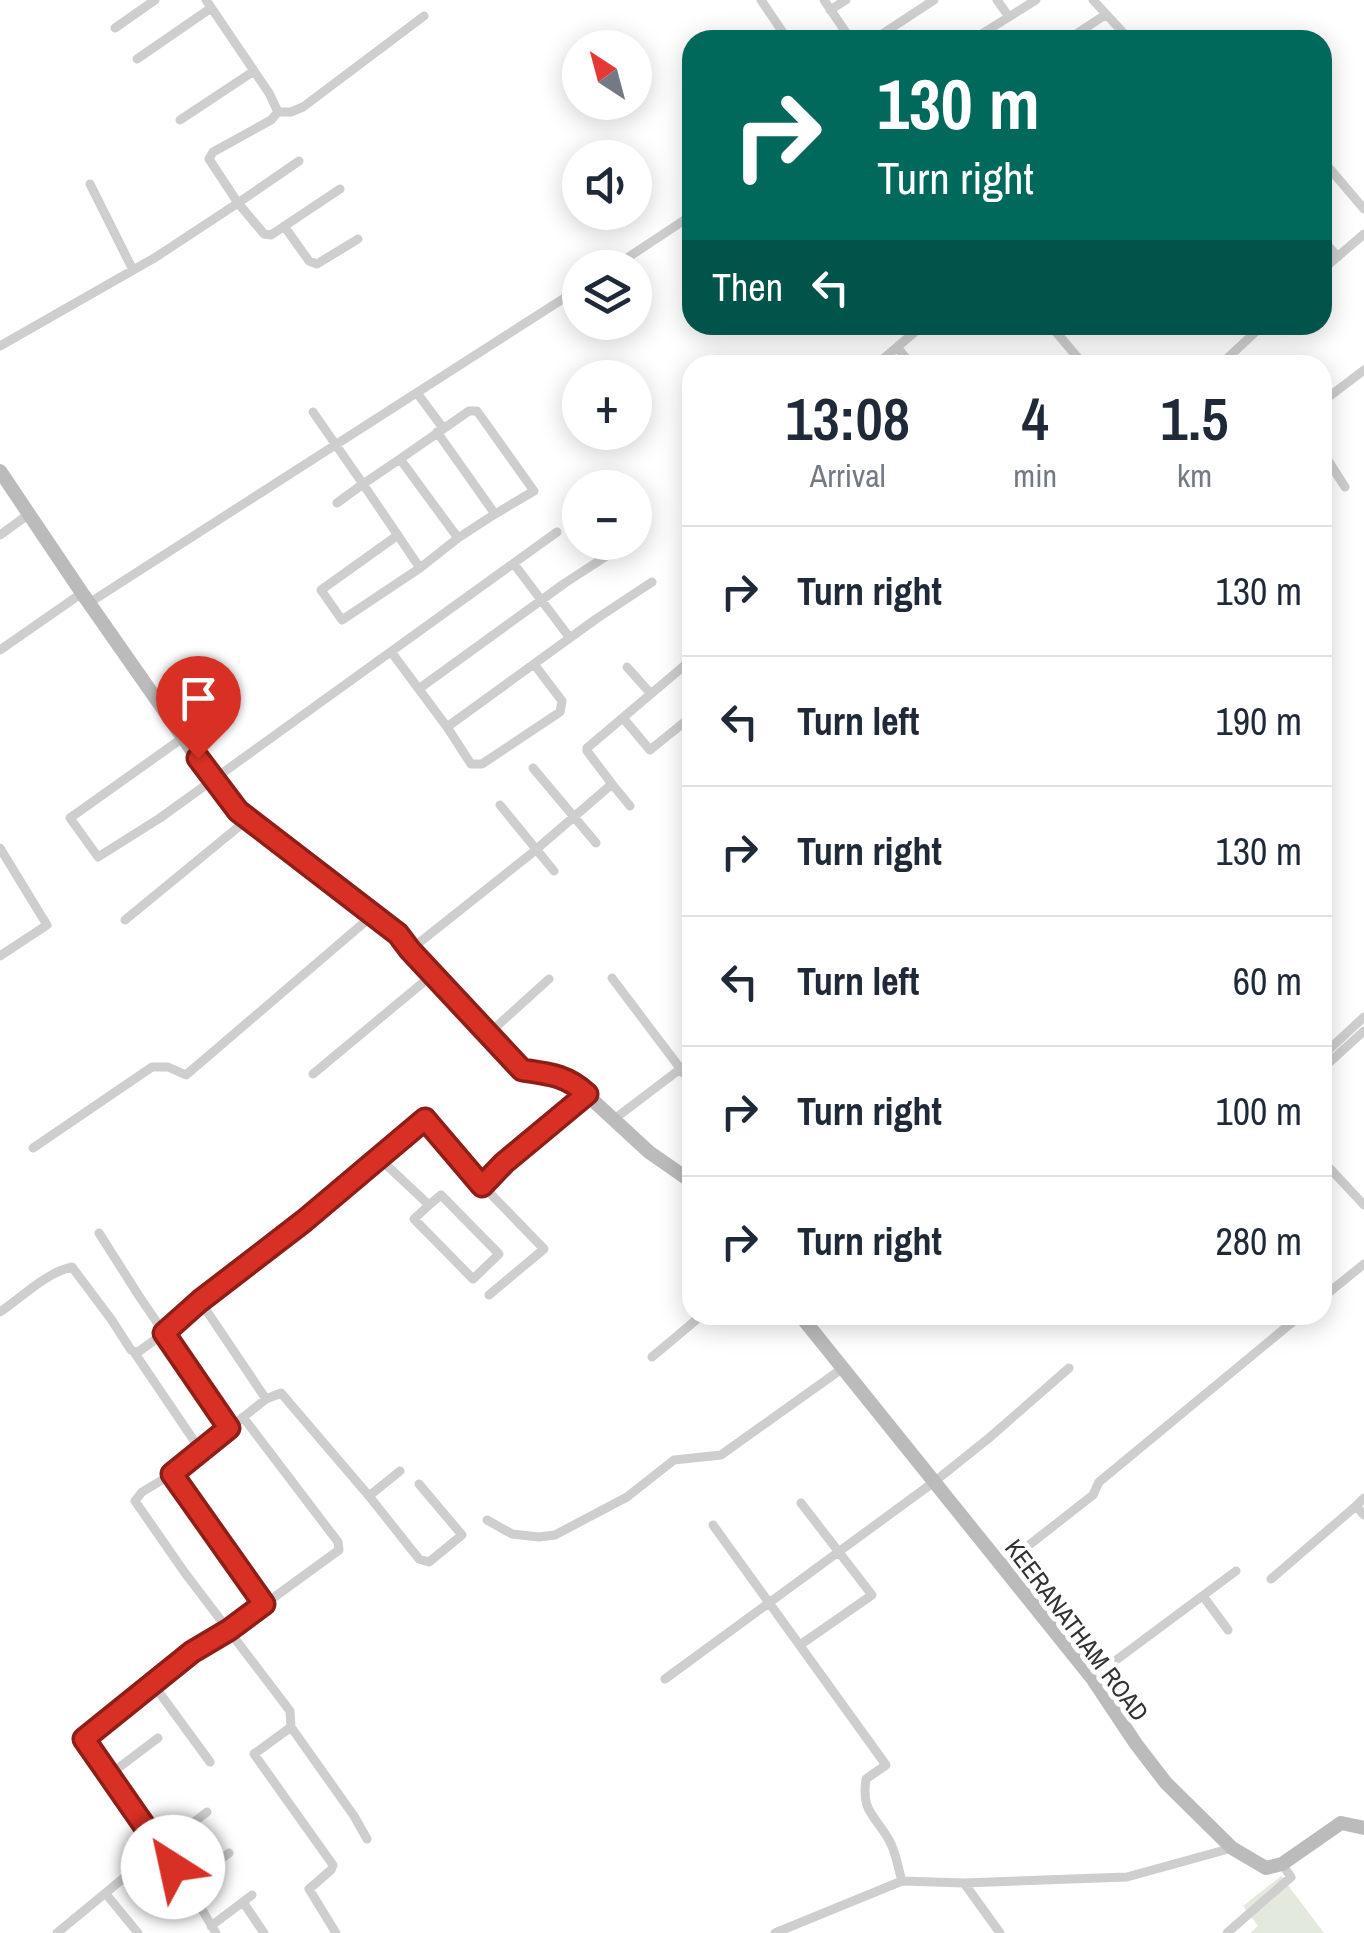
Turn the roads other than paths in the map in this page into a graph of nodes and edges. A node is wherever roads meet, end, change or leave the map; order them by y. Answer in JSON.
{"nodes":[{"id":1,"x":155,"y":0,"type":"edge"},
{"id":2,"x":824,"y":0,"type":"edge"},
{"id":3,"x":846,"y":0,"type":"edge"},
{"id":4,"x":934,"y":0,"type":"edge"},
{"id":5,"x":997,"y":0,"type":"edge"},
{"id":6,"x":1036,"y":0,"type":"edge"},
{"id":7,"x":1093,"y":0,"type":"edge"},
{"id":8,"x":767,"y":2,"type":"edge"},
{"id":9,"x":208,"y":4,"type":"edge"},
{"id":10,"x":830,"y":10,"type":"junction"},
{"id":11,"x":1105,"y":15,"type":"junction"},
{"id":12,"x":424,"y":16,"type":"dead end"},
{"id":13,"x":1009,"y":17,"type":"junction"},
{"id":14,"x":115,"y":28,"type":"dead end"},
{"id":15,"x":782,"y":30,"type":"edge"},
{"id":16,"x":843,"y":30,"type":"edge"},
{"id":17,"x":888,"y":30,"type":"edge"},
{"id":18,"x":988,"y":30,"type":"edge"},
{"id":19,"x":1082,"y":30,"type":"edge"},
{"id":20,"x":1121,"y":30,"type":"edge"},
{"id":21,"x":137,"y":59,"type":"dead end"},
{"id":22,"x":254,"y":71,"type":"junction"},
{"id":23,"x":278,"y":112,"type":"junction"},
{"id":24,"x":180,"y":120,"type":"dead end"},
{"id":25,"x":299,"y":162,"type":"dead end"},
{"id":26,"x":1332,"y":171,"type":"edge"},
{"id":27,"x":90,"y":184,"type":"dead end"},
{"id":28,"x":340,"y":189,"type":"dead end"},
{"id":29,"x":238,"y":202,"type":"junction"},
{"id":30,"x":1364,"y":208,"type":"edge"},
{"id":31,"x":682,"y":222,"type":"edge"},
{"id":32,"x":284,"y":226,"type":"junction"},
{"id":33,"x":1364,"y":234,"type":"edge"},
{"id":34,"x":358,"y":239,"type":"dead end"},
{"id":35,"x":640,"y":250,"type":"edge"},
{"id":36,"x":1332,"y":250,"type":"edge"},
{"id":37,"x":1338,"y":257,"type":"junction"},
{"id":38,"x":1332,"y":262,"type":"edge"},
{"id":39,"x":133,"y":270,"type":"junction"},
{"id":40,"x":562,"y":300,"type":"edge"},
{"id":41,"x":912,"y":335,"type":"edge"},
{"id":42,"x":1058,"y":335,"type":"edge"},
{"id":43,"x":1252,"y":335,"type":"edge"},
{"id":44,"x":0,"y":346,"type":"edge"},
{"id":45,"x":898,"y":348,"type":"junction"},
{"id":46,"x":889,"y":355,"type":"edge"},
{"id":47,"x":903,"y":355,"type":"edge"},
{"id":48,"x":1076,"y":355,"type":"edge"},
{"id":49,"x":1231,"y":355,"type":"edge"},
{"id":50,"x":1364,"y":370,"type":"edge"},
{"id":51,"x":417,"y":393,"type":"junction"},
{"id":52,"x":1332,"y":394,"type":"edge"},
{"id":53,"x":313,"y":412,"type":"dead end"},
{"id":54,"x":440,"y":430,"type":"junction"},
{"id":55,"x":336,"y":445,"type":"junction"},
{"id":56,"x":400,"y":459,"type":"junction"},
{"id":57,"x":1332,"y":467,"type":"edge"},
{"id":58,"x":0,"y":471,"type":"edge"},
{"id":59,"x":363,"y":484,"type":"junction"},
{"id":60,"x":1344,"y":486,"type":"dead end"},
{"id":61,"x":336,"y":503,"type":"dead end"},
{"id":62,"x":29,"y":514,"type":"junction"},
{"id":63,"x":494,"y":514,"type":"junction"},
{"id":64,"x":557,"y":532,"type":"dead end"},
{"id":65,"x":0,"y":534,"type":"edge"},
{"id":66,"x":398,"y":535,"type":"junction"},
{"id":67,"x":458,"y":538,"type":"junction"},
{"id":68,"x":601,"y":560,"type":"edge"},
{"id":69,"x":514,"y":564,"type":"junction"},
{"id":70,"x":420,"y":568,"type":"junction"},
{"id":71,"x":652,"y":582,"type":"dead end"},
{"id":72,"x":85,"y":598,"type":"junction"},
{"id":73,"x":541,"y":600,"type":"junction"},
{"id":74,"x":570,"y":638,"type":"junction"},
{"id":75,"x":1,"y":647,"type":"edge"},
{"id":76,"x":392,"y":653,"type":"junction"},
{"id":77,"x":534,"y":664,"type":"junction"},
{"id":78,"x":627,"y":667,"type":"dead end"},
{"id":79,"x":682,"y":668,"type":"edge"},
{"id":80,"x":420,"y":688,"type":"junction"},
{"id":81,"x":651,"y":694,"type":"junction"},
{"id":82,"x":622,"y":718,"type":"junction"},
{"id":83,"x":682,"y":724,"type":"edge"},
{"id":84,"x":446,"y":727,"type":"junction"},
{"id":85,"x":184,"y":737,"type":"junction"},
{"id":86,"x":533,"y":768,"type":"dead end"},
{"id":87,"x":212,"y":779,"type":"junction"},
{"id":88,"x":612,"y":784,"type":"junction"},
{"id":89,"x":500,"y":805,"type":"dead end"},
{"id":90,"x":630,"y":806,"type":"dead end"},
{"id":91,"x":574,"y":816,"type":"junction"},
{"id":92,"x":248,"y":819,"type":"junction"},
{"id":93,"x":596,"y":843,"type":"dead end"},
{"id":94,"x":0,"y":848,"type":"edge"},
{"id":95,"x":536,"y":849,"type":"junction"},
{"id":96,"x":554,"y":871,"type":"dead end"},
{"id":97,"x":373,"y":914,"type":"junction"},
{"id":98,"x":125,"y":920,"type":"dead end"},
{"id":99,"x":410,"y":950,"type":"junction"},
{"id":100,"x":0,"y":956,"type":"edge"},
{"id":101,"x":432,"y":974,"type":"junction"},
{"id":102,"x":612,"y":978,"type":"dead end"},
{"id":103,"x":549,"y":979,"type":"dead end"},
{"id":104,"x":1364,"y":1017,"type":"edge"},
{"id":105,"x":1364,"y":1031,"type":"edge"},
{"id":106,"x":487,"y":1034,"type":"junction"},
{"id":107,"x":1332,"y":1047,"type":"edge"},
{"id":108,"x":1332,"y":1060,"type":"edge"},
{"id":109,"x":680,"y":1069,"type":"junction"},
{"id":110,"x":682,"y":1072,"type":"edge"},
{"id":111,"x":313,"y":1074,"type":"dead end"},
{"id":112,"x":587,"y":1094,"type":"junction"},
{"id":113,"x":614,"y":1120,"type":"junction"},
{"id":114,"x":32,"y":1148,"type":"dead end"},
{"id":115,"x":379,"y":1158,"type":"junction"},
{"id":116,"x":1332,"y":1171,"type":"edge"},
{"id":117,"x":682,"y":1175,"type":"edge"},
{"id":118,"x":482,"y":1186,"type":"junction"},
{"id":119,"x":429,"y":1205,"type":"junction"},
{"id":120,"x":1364,"y":1205,"type":"edge"},
{"id":121,"x":98,"y":1232,"type":"dead end"},
{"id":122,"x":1364,"y":1264,"type":"edge"},
{"id":123,"x":1332,"y":1290,"type":"edge"},
{"id":124,"x":489,"y":1295,"type":"dead end"},
{"id":125,"x":200,"y":1301,"type":"junction"},
{"id":126,"x":0,"y":1312,"type":"edge"},
{"id":127,"x":690,"y":1325,"type":"edge"},
{"id":128,"x":808,"y":1325,"type":"edge"},
{"id":129,"x":1290,"y":1325,"type":"edge"},
{"id":130,"x":164,"y":1333,"type":"junction"},
{"id":131,"x":134,"y":1352,"type":"junction"},
{"id":132,"x":652,"y":1357,"type":"dead end"},
{"id":133,"x":843,"y":1368,"type":"junction"},
{"id":134,"x":1069,"y":1368,"type":"dead end"},
{"id":135,"x":266,"y":1399,"type":"junction"},
{"id":136,"x":243,"y":1417,"type":"junction"},
{"id":137,"x":229,"y":1428,"type":"junction"},
{"id":138,"x":200,"y":1451,"type":"junction"},
{"id":139,"x":400,"y":1471,"type":"dead end"},
{"id":140,"x":172,"y":1474,"type":"junction"},
{"id":141,"x":934,"y":1482,"type":"junction"},
{"id":142,"x":419,"y":1484,"type":"dead end"},
{"id":143,"x":369,"y":1496,"type":"junction"},
{"id":144,"x":1360,"y":1502,"type":"edge"},
{"id":145,"x":800,"y":1503,"type":"dead end"},
{"id":146,"x":1364,"y":1515,"type":"edge"},
{"id":147,"x":487,"y":1520,"type":"dead end"},
{"id":148,"x":713,"y":1525,"type":"dead end"},
{"id":149,"x":838,"y":1552,"type":"junction"},
{"id":150,"x":1002,"y":1568,"type":"junction"},
{"id":151,"x":1236,"y":1571,"type":"dead end"},
{"id":152,"x":1271,"y":1579,"type":"dead end"},
{"id":153,"x":1203,"y":1596,"type":"junction"},
{"id":154,"x":769,"y":1601,"type":"junction"},
{"id":155,"x":264,"y":1604,"type":"junction"},
{"id":156,"x":229,"y":1630,"type":"junction"},
{"id":157,"x":1228,"y":1630,"type":"dead end"},
{"id":158,"x":800,"y":1644,"type":"junction"},
{"id":159,"x":1092,"y":1678,"type":"junction"},
{"id":160,"x":665,"y":1679,"type":"dead end"},
{"id":161,"x":153,"y":1684,"type":"junction"},
{"id":162,"x":291,"y":1727,"type":"junction"},
{"id":163,"x":158,"y":1738,"type":"dead end"},
{"id":164,"x":210,"y":1762,"type":"dead end"},
{"id":165,"x":110,"y":1776,"type":"junction"},
{"id":166,"x":207,"y":1812,"type":"dead end"},
{"id":167,"x":1364,"y":1828,"type":"edge"},
{"id":168,"x":367,"y":1839,"type":"dead end"},
{"id":169,"x":160,"y":1848,"type":"junction"},
{"id":170,"x":1232,"y":1848,"type":"junction"},
{"id":171,"x":229,"y":1853,"type":"dead end"},
{"id":172,"x":1282,"y":1864,"type":"junction"},
{"id":173,"x":902,"y":1881,"type":"junction"},
{"id":174,"x":964,"y":1883,"type":"junction"},
{"id":175,"x":186,"y":1886,"type":"junction"},
{"id":176,"x":106,"y":1894,"type":"junction"},
{"id":177,"x":213,"y":1929,"type":"edge"},
{"id":178,"x":800,"y":1929,"type":"edge"},
{"id":179,"x":57,"y":1933,"type":"edge"},
{"id":180,"x":138,"y":1933,"type":"edge"},
{"id":181,"x":264,"y":1933,"type":"edge"},
{"id":182,"x":336,"y":1933,"type":"edge"},
{"id":183,"x":775,"y":1933,"type":"edge"},
{"id":184,"x":1000,"y":1933,"type":"edge"},
{"id":185,"x":1227,"y":1933,"type":"edge"}],
"edges":[{"from":1,"to":14,"type":"street"},
{"from":2,"to":10,"type":"street"},
{"from":3,"to":10,"type":"street"},
{"from":4,"to":17,"type":"street"},
{"from":5,"to":13,"type":"street"},
{"from":6,"to":13,"type":"street"},
{"from":7,"to":11,"type":"street"},
{"from":8,"to":15,"type":"street"},
{"from":9,"to":21,"type":"street"},
{"from":9,"to":22,"type":"street"},
{"from":10,"to":16,"type":"street"},
{"from":11,"to":19,"type":"street"},
{"from":11,"to":20,"type":"street"},
{"from":12,"to":23,"type":"street"},
{"from":13,"to":18,"type":"street"},
{"from":22,"to":23,"type":"street"},
{"from":22,"to":24,"type":"street"},
{"from":23,"to":29,"type":"street"},
{"from":25,"to":29,"type":"street"},
{"from":26,"to":30,"type":"street"},
{"from":27,"to":39,"type":"street"},
{"from":28,"to":32,"type":"street"},
{"from":29,"to":32,"type":"street"},
{"from":29,"to":39,"type":"street"},
{"from":31,"to":35,"type":"street"},
{"from":32,"to":34,"type":"street"},
{"from":33,"to":37,"type":"street"},
{"from":36,"to":37,"type":"street"},
{"from":37,"to":38,"type":"street"},
{"from":39,"to":44,"type":"street"},
{"from":40,"to":51,"type":"street"},
{"from":41,"to":45,"type":"street"},
{"from":42,"to":48,"type":"street"},
{"from":43,"to":49,"type":"street"},
{"from":45,"to":46,"type":"street"},
{"from":45,"to":47,"type":"street"},
{"from":50,"to":52,"type":"street"},
{"from":51,"to":54,"type":"street"},
{"from":51,"to":55,"type":"street"},
{"from":53,"to":55,"type":"street"},
{"from":54,"to":56,"type":"street"},
{"from":54,"to":63,"type":"street"},
{"from":54,"to":63,"type":"street"},
{"from":55,"to":59,"type":"street"},
{"from":55,"to":72,"type":"street"},
{"from":56,"to":59,"type":"street"},
{"from":56,"to":67,"type":"street"},
{"from":57,"to":60,"type":"street"},
{"from":58,"to":62,"type":"street"},
{"from":59,"to":61,"type":"street"},
{"from":59,"to":66,"type":"street"},
{"from":62,"to":65,"type":"street"},
{"from":62,"to":72,"type":"street"},
{"from":63,"to":67,"type":"street"},
{"from":64,"to":69,"type":"street"},
{"from":66,"to":70,"type":"street"},
{"from":66,"to":70,"type":"street"},
{"from":67,"to":70,"type":"street"},
{"from":68,"to":73,"type":"street"},
{"from":69,"to":73,"type":"street"},
{"from":69,"to":76,"type":"street"},
{"from":71,"to":74,"type":"street"},
{"from":72,"to":75,"type":"street"},
{"from":72,"to":85,"type":"street"},
{"from":73,"to":74,"type":"street"},
{"from":73,"to":80,"type":"street"},
{"from":74,"to":77,"type":"street"},
{"from":76,"to":80,"type":"street"},
{"from":76,"to":87,"type":"street"},
{"from":77,"to":84,"type":"street"},
{"from":77,"to":84,"type":"street"},
{"from":78,"to":81,"type":"street"},
{"from":79,"to":81,"type":"street"},
{"from":80,"to":84,"type":"street"},
{"from":81,"to":82,"type":"street"},
{"from":82,"to":83,"type":"street"},
{"from":82,"to":88,"type":"street"},
{"from":85,"to":87,"type":"street"},
{"from":85,"to":87,"type":"street"},
{"from":86,"to":91,"type":"street"},
{"from":87,"to":92,"type":"street"},
{"from":88,"to":90,"type":"street"},
{"from":88,"to":91,"type":"street"},
{"from":89,"to":95,"type":"street"},
{"from":91,"to":93,"type":"street"},
{"from":91,"to":95,"type":"street"},
{"from":92,"to":97,"type":"street"},
{"from":92,"to":98,"type":"street"},
{"from":94,"to":100,"type":"street"},
{"from":95,"to":96,"type":"street"},
{"from":95,"to":99,"type":"street"},
{"from":97,"to":99,"type":"street"},
{"from":97,"to":114,"type":"street"},
{"from":99,"to":101,"type":"street"},
{"from":101,"to":106,"type":"street"},
{"from":101,"to":111,"type":"street"},
{"from":102,"to":109,"type":"street"},
{"from":103,"to":106,"type":"street"},
{"from":104,"to":107,"type":"street"},
{"from":105,"to":108,"type":"street"},
{"from":106,"to":112,"type":"street"},
{"from":109,"to":110,"type":"street"},
{"from":109,"to":113,"type":"street"},
{"from":112,"to":113,"type":"street"},
{"from":112,"to":118,"type":"street"},
{"from":113,"to":117,"type":"street"},
{"from":115,"to":118,"type":"street"},
{"from":115,"to":119,"type":"street"},
{"from":115,"to":125,"type":"street"},
{"from":116,"to":120,"type":"street"},
{"from":118,"to":124,"type":"street"},
{"from":119,"to":119,"type":"street"},
{"from":121,"to":130,"type":"street"},
{"from":122,"to":123,"type":"street"},
{"from":125,"to":130,"type":"street"},
{"from":125,"to":135,"type":"street"},
{"from":126,"to":131,"type":"street"},
{"from":127,"to":132,"type":"street"},
{"from":128,"to":133,"type":"street","name":"KEERANATHAM ROAD"},
{"from":129,"to":150,"type":"street"},
{"from":130,"to":131,"type":"street"},
{"from":130,"to":137,"type":"street"},
{"from":131,"to":138,"type":"street"},
{"from":133,"to":141,"type":"street","name":"KEERANATHAM ROAD"},
{"from":133,"to":147,"type":"street"},
{"from":134,"to":141,"type":"street"},
{"from":135,"to":136,"type":"street"},
{"from":135,"to":143,"type":"street"},
{"from":136,"to":137,"type":"street"},
{"from":136,"to":155,"type":"street"},
{"from":137,"to":138,"type":"street"},
{"from":138,"to":140,"type":"street"},
{"from":139,"to":143,"type":"street"},
{"from":140,"to":155,"type":"street"},
{"from":140,"to":156,"type":"street"},
{"from":141,"to":149,"type":"street"},
{"from":141,"to":150,"type":"street","name":"KEERANATHAM ROAD"},
{"from":142,"to":143,"type":"street"},
{"from":144,"to":146,"type":"street"},
{"from":144,"to":152,"type":"street"},
{"from":145,"to":149,"type":"street"},
{"from":148,"to":154,"type":"street"},
{"from":149,"to":154,"type":"street"},
{"from":149,"to":158,"type":"street"},
{"from":150,"to":159,"type":"street","name":"KEERANATHAM ROAD"},
{"from":151,"to":153,"type":"street"},
{"from":153,"to":157,"type":"street"},
{"from":153,"to":159,"type":"street"},
{"from":154,"to":158,"type":"street"},
{"from":154,"to":160,"type":"street"},
{"from":155,"to":156,"type":"street"},
{"from":156,"to":161,"type":"street"},
{"from":156,"to":162,"type":"street"},
{"from":158,"to":173,"type":"street"},
{"from":159,"to":170,"type":"street","name":"KEERANATHAM ROAD"},
{"from":161,"to":164,"type":"street"},
{"from":161,"to":165,"type":"street"},
{"from":162,"to":168,"type":"street"},
{"from":162,"to":182,"type":"street"},
{"from":163,"to":165,"type":"street"},
{"from":165,"to":169,"type":"street"},
{"from":166,"to":169,"type":"street"},
{"from":167,"to":172,"type":"street"},
{"from":169,"to":175,"type":"street"},
{"from":169,"to":176,"type":"street"},
{"from":170,"to":172,"type":"street","name":"KEERANATHAM ROAD"},
{"from":170,"to":174,"type":"street"},
{"from":171,"to":175,"type":"street"},
{"from":172,"to":185,"type":"street"},
{"from":173,"to":174,"type":"street"},
{"from":173,"to":178,"type":"street"},
{"from":174,"to":184,"type":"street"},
{"from":175,"to":177,"type":"street"},
{"from":176,"to":179,"type":"street"},
{"from":176,"to":180,"type":"street"},
{"from":177,"to":181,"type":"street"},
{"from":178,"to":183,"type":"street"}]}
